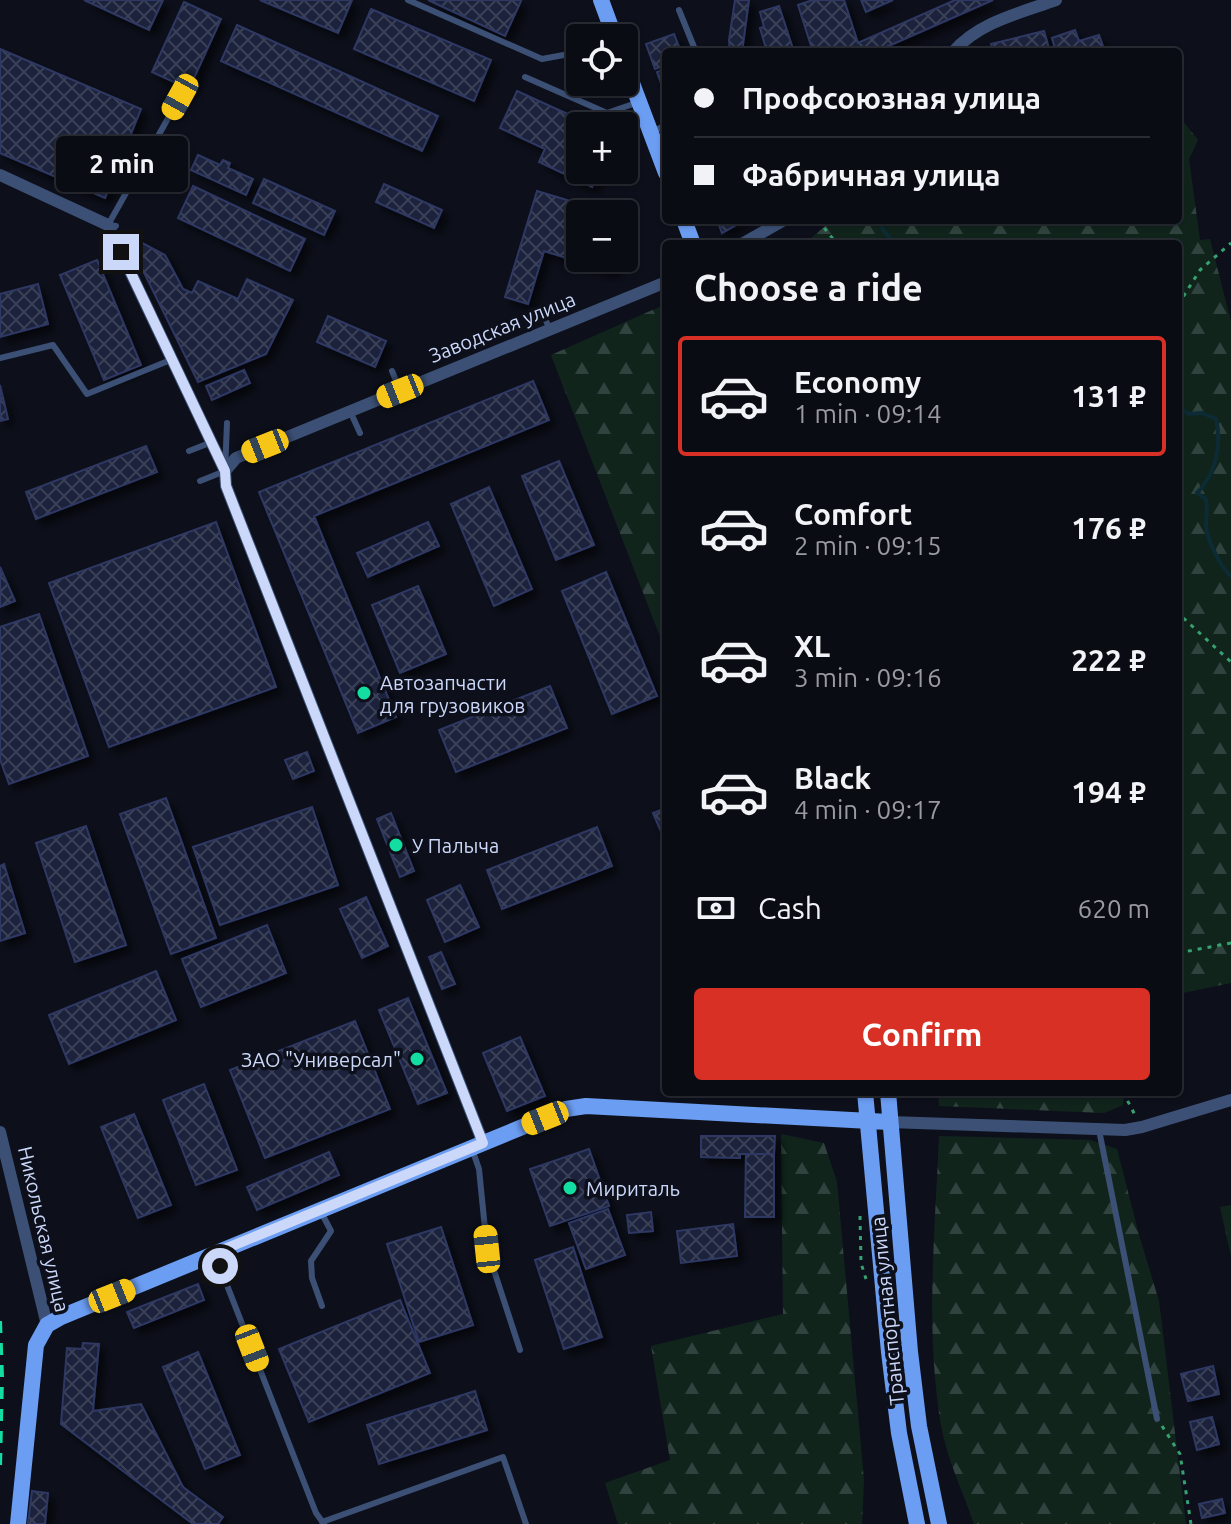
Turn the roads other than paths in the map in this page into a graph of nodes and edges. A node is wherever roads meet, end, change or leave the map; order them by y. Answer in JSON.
{"nodes":[{"id":1,"x":408,"y":0,"type":"edge"},
{"id":2,"x":601,"y":0,"type":"edge"},
{"id":3,"x":1056,"y":0,"type":"edge"},
{"id":4,"x":679,"y":10,"type":"dead end"},
{"id":5,"x":610,"y":24,"type":"edge"},
{"id":6,"x":694,"y":48,"type":"edge"},
{"id":7,"x":957,"y":48,"type":"edge"},
{"id":8,"x":566,"y":55,"type":"edge"},
{"id":9,"x":525,"y":77,"type":"dead end"},
{"id":10,"x":637,"y":96,"type":"edge"},
{"id":11,"x":180,"y":97,"type":"dead end"},
{"id":12,"x":639,"y":102,"type":"junction"},
{"id":13,"x":658,"y":128,"type":"edge"},
{"id":14,"x":662,"y":150,"type":"edge"},
{"id":15,"x":0,"y":175,"type":"edge"},
{"id":16,"x":777,"y":224,"type":"edge"},
{"id":17,"x":112,"y":226,"type":"junction"},
{"id":18,"x":749,"y":240,"type":"edge"},
{"id":19,"x":662,"y":284,"type":"edge"},
{"id":20,"x":543,"y":315,"type":"dead end"},
{"id":21,"x":550,"y":329,"type":"junction"},
{"id":22,"x":0,"y":358,"type":"edge"},
{"id":23,"x":173,"y":359,"type":"junction"},
{"id":24,"x":392,"y":371,"type":"dead end"},
{"id":25,"x":400,"y":391,"type":"junction"},
{"id":26,"x":350,"y":411,"type":"junction"},
{"id":27,"x":227,"y":423,"type":"dead end"},
{"id":28,"x":360,"y":433,"type":"dead end"},
{"id":29,"x":212,"y":442,"type":"junction"},
{"id":30,"x":189,"y":451,"type":"dead end"},
{"id":31,"x":225,"y":471,"type":"junction"},
{"id":32,"x":200,"y":481,"type":"dead end"},
{"id":33,"x":865,"y":1096,"type":"edge"},
{"id":34,"x":888,"y":1096,"type":"edge"},
{"id":35,"x":1231,"y":1100,"type":"edge"},
{"id":36,"x":868,"y":1121,"type":"junction"},
{"id":37,"x":889,"y":1122,"type":"junction"},
{"id":38,"x":1099,"y":1130,"type":"junction"},
{"id":39,"x":0,"y":1132,"type":"edge"},
{"id":40,"x":477,"y":1146,"type":"junction"},
{"id":41,"x":320,"y":1211,"type":"junction"},
{"id":42,"x":215,"y":1253,"type":"junction"},
{"id":43,"x":322,"y":1306,"type":"dead end"},
{"id":44,"x":47,"y":1325,"type":"junction"},
{"id":45,"x":520,"y":1350,"type":"dead end"},
{"id":46,"x":1157,"y":1419,"type":"road end"},
{"id":47,"x":323,"y":1523,"type":"edge"},
{"id":48,"x":18,"y":1524,"type":"edge"},
{"id":49,"x":526,"y":1524,"type":"edge"},
{"id":50,"x":917,"y":1524,"type":"edge"},
{"id":51,"x":939,"y":1524,"type":"edge"}],
"edges":[{"from":1,"to":8,"type":"lane"},
{"from":2,"to":5,"type":"street"},
{"from":3,"to":7,"type":"street"},
{"from":4,"to":6,"type":"lane"},
{"from":9,"to":12,"type":"lane"},
{"from":10,"to":12,"type":"street"},
{"from":11,"to":17,"type":"lane"},
{"from":12,"to":13,"type":"street"},
{"from":13,"to":14,"type":"street"},
{"from":15,"to":17,"type":"street"},
{"from":16,"to":18,"type":"street"},
{"from":17,"to":23,"type":"street"},
{"from":19,"to":21,"type":"street","name":"Заводская улица"},
{"from":20,"to":21,"type":"lane"},
{"from":21,"to":25,"type":"street","name":"Заводская улица"},
{"from":22,"to":23,"type":"lane"},
{"from":23,"to":29,"type":"street"},
{"from":24,"to":25,"type":"lane"},
{"from":25,"to":26,"type":"street","name":"Заводская улица"},
{"from":26,"to":28,"type":"lane"},
{"from":26,"to":31,"type":"street","name":"Заводская улица"},
{"from":27,"to":31,"type":"lane"},
{"from":29,"to":30,"type":"lane"},
{"from":29,"to":31,"type":"street"},
{"from":31,"to":32,"type":"lane"},
{"from":31,"to":40,"type":"street"},
{"from":33,"to":36,"type":"street","name":"Транспортная улица"},
{"from":34,"to":37,"type":"street","name":"Транспортная улица"},
{"from":35,"to":38,"type":"street"},
{"from":36,"to":37,"type":"street"},
{"from":36,"to":40,"type":"street"},
{"from":36,"to":50,"type":"street","name":"Транспортная улица"},
{"from":37,"to":38,"type":"street"},
{"from":37,"to":51,"type":"street","name":"Транспортная улица"},
{"from":38,"to":46,"type":"lane"},
{"from":39,"to":44,"type":"street","name":"Никольская улица"},
{"from":40,"to":41,"type":"street"},
{"from":40,"to":45,"type":"lane"},
{"from":41,"to":42,"type":"street"},
{"from":41,"to":43,"type":"lane"},
{"from":42,"to":44,"type":"street"},
{"from":42,"to":47,"type":"lane"},
{"from":44,"to":48,"type":"street","name":"Никольская улица"},
{"from":47,"to":49,"type":"lane"}]}
